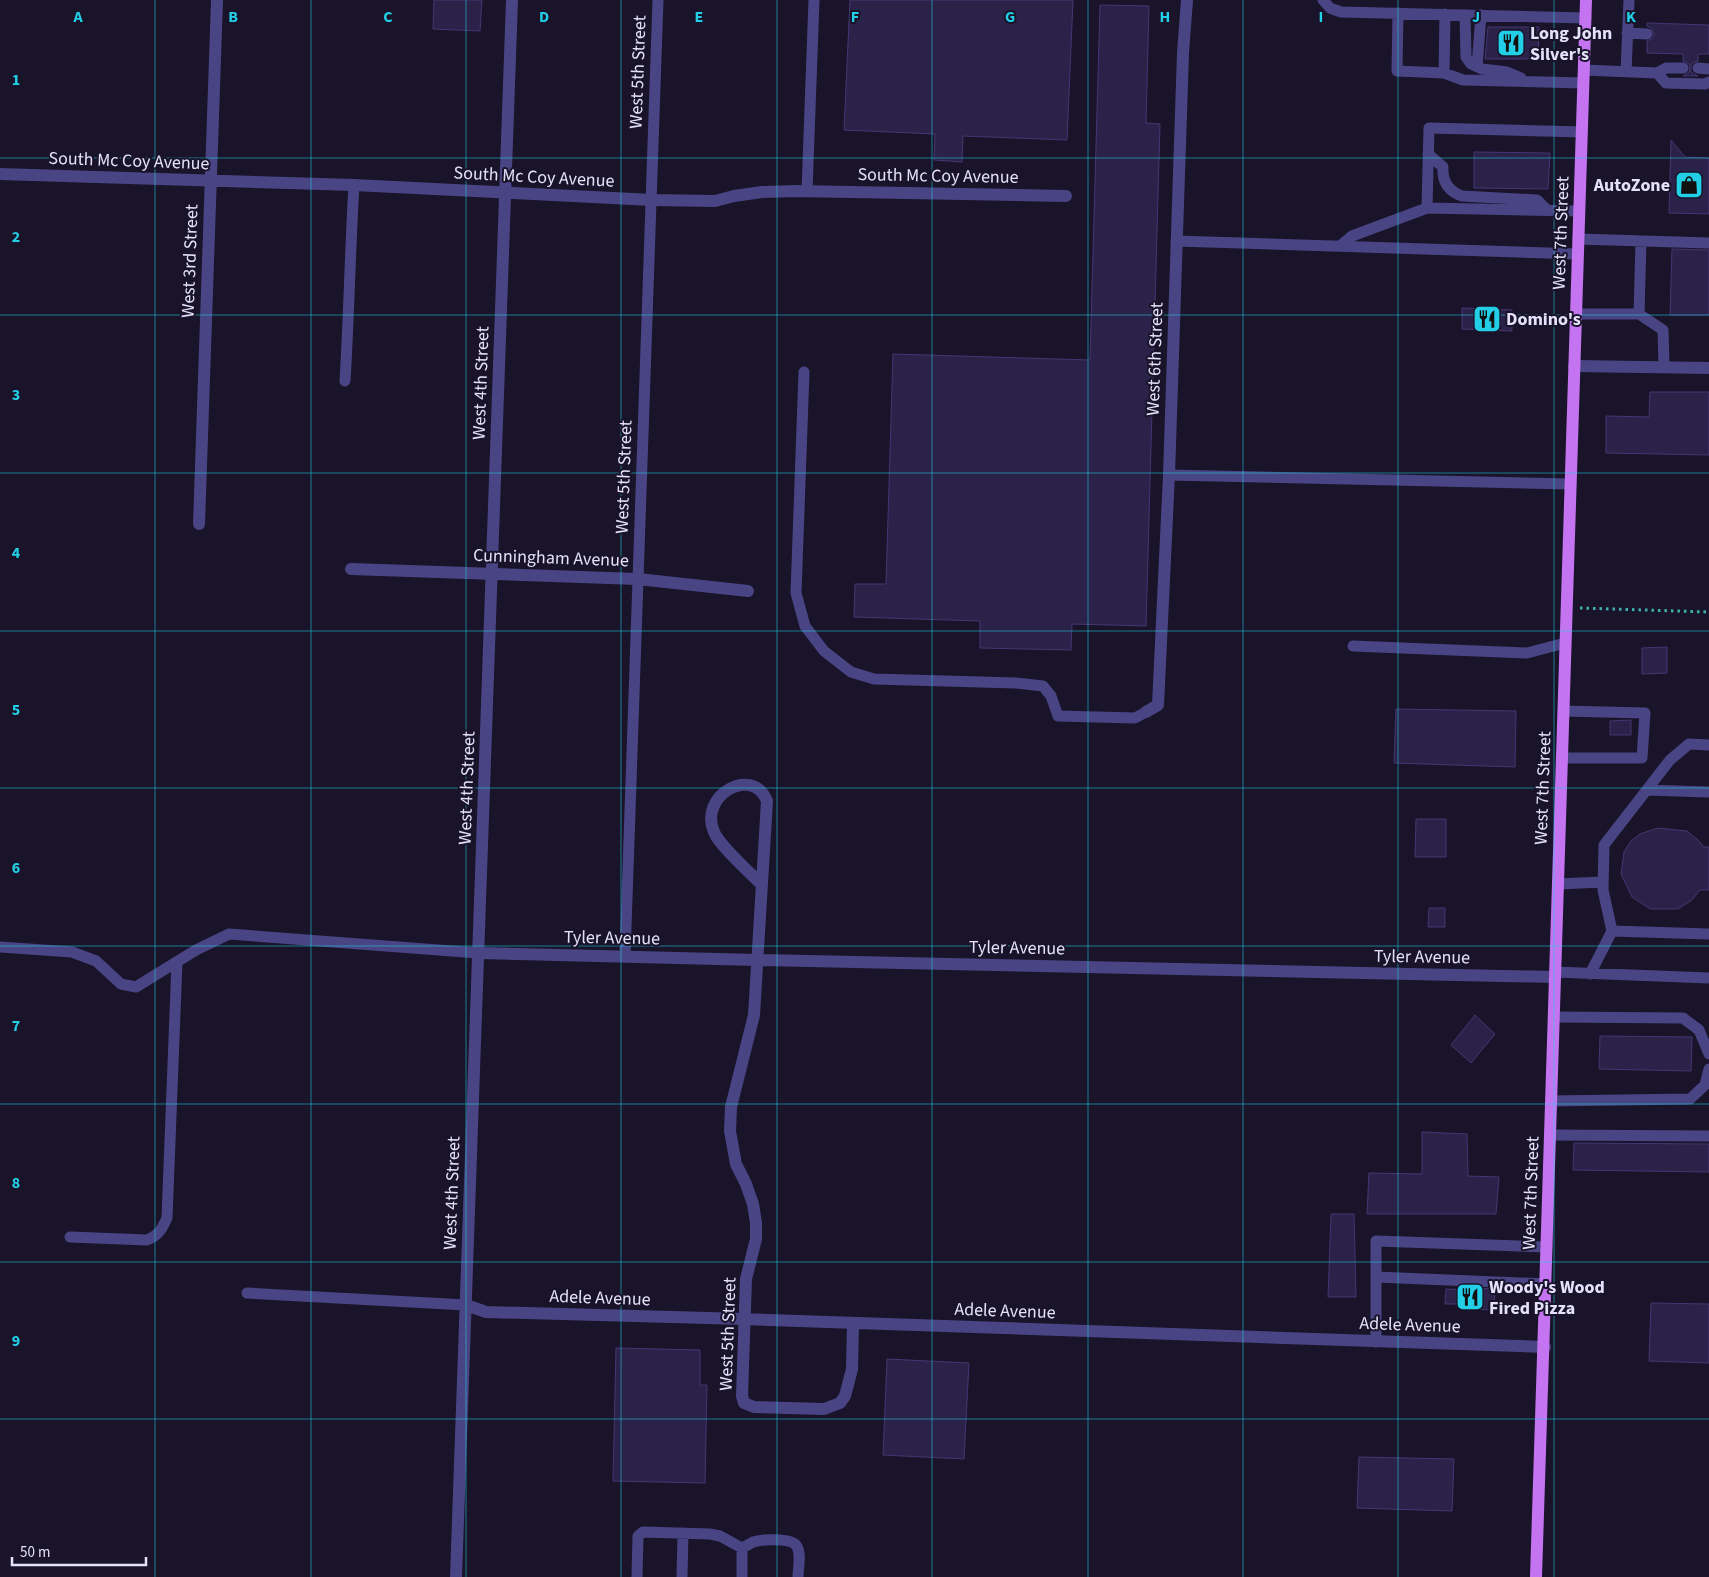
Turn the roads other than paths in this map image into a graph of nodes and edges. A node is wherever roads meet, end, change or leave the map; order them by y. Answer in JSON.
{"nodes":[{"id":1,"x":216,"y":0,"type":"edge"},
{"id":2,"x":512,"y":0,"type":"edge"},
{"id":3,"x":658,"y":0,"type":"edge"},
{"id":4,"x":814,"y":0,"type":"edge"},
{"id":5,"x":1187,"y":0,"type":"edge"},
{"id":6,"x":1323,"y":0,"type":"edge"},
{"id":7,"x":1586,"y":0,"type":"edge"},
{"id":8,"x":1629,"y":0,"type":"edge"},
{"id":9,"x":1398,"y":13,"type":"junction"},
{"id":10,"x":1445,"y":14,"type":"junction"},
{"id":11,"x":1465,"y":15,"type":"junction"},
{"id":12,"x":1481,"y":15,"type":"junction"},
{"id":13,"x":1586,"y":18,"type":"junction"},
{"id":14,"x":1627,"y":33,"type":"junction"},
{"id":15,"x":1647,"y":34,"type":"dead end"},
{"id":16,"x":1477,"y":67,"type":"junction"},
{"id":17,"x":1683,"y":68,"type":"dead end"},
{"id":18,"x":1584,"y":70,"type":"junction"},
{"id":19,"x":1444,"y":72,"type":"junction"},
{"id":20,"x":1626,"y":72,"type":"junction"},
{"id":21,"x":1657,"y":73,"type":"junction"},
{"id":22,"x":1529,"y":81,"type":"junction"},
{"id":23,"x":1709,"y":82,"type":"edge"},
{"id":24,"x":1584,"y":83,"type":"junction"},
{"id":25,"x":1582,"y":132,"type":"junction"},
{"id":26,"x":1428,"y":154,"type":"junction"},
{"id":27,"x":0,"y":174,"type":"edge"},
{"id":28,"x":210,"y":182,"type":"junction"},
{"id":29,"x":354,"y":185,"type":"junction"},
{"id":30,"x":807,"y":191,"type":"junction"},
{"id":31,"x":505,"y":193,"type":"junction"},
{"id":32,"x":1066,"y":196,"type":"dead end"},
{"id":33,"x":652,"y":200,"type":"junction"},
{"id":34,"x":1427,"y":208,"type":"junction"},
{"id":35,"x":1547,"y":210,"type":"junction"},
{"id":36,"x":1579,"y":212,"type":"junction"},
{"id":37,"x":1578,"y":239,"type":"junction"},
{"id":38,"x":1176,"y":241,"type":"junction"},
{"id":39,"x":1641,"y":241,"type":"junction"},
{"id":40,"x":1709,"y":243,"type":"edge"},
{"id":41,"x":1340,"y":246,"type":"junction"},
{"id":42,"x":1578,"y":254,"type":"junction"},
{"id":43,"x":1576,"y":314,"type":"junction"},
{"id":44,"x":1639,"y":314,"type":"junction"},
{"id":45,"x":1574,"y":366,"type":"junction"},
{"id":46,"x":1664,"y":367,"type":"junction"},
{"id":47,"x":1709,"y":368,"type":"edge"},
{"id":48,"x":804,"y":372,"type":"dead end"},
{"id":49,"x":345,"y":381,"type":"dead end"},
{"id":50,"x":1169,"y":475,"type":"junction"},
{"id":51,"x":1570,"y":484,"type":"junction"},
{"id":52,"x":199,"y":524,"type":"dead end"},
{"id":53,"x":351,"y":569,"type":"dead end"},
{"id":54,"x":492,"y":574,"type":"junction"},
{"id":55,"x":638,"y":579,"type":"junction"},
{"id":56,"x":748,"y":591,"type":"dead end"},
{"id":57,"x":1565,"y":643,"type":"junction"},
{"id":58,"x":1353,"y":646,"type":"dead end"},
{"id":59,"x":1563,"y":711,"type":"junction"},
{"id":60,"x":1146,"y":712,"type":"joint"},
{"id":61,"x":1709,"y":745,"type":"edge"},
{"id":62,"x":1562,"y":758,"type":"junction"},
{"id":63,"x":1642,"y":758,"type":"junction"},
{"id":64,"x":1662,"y":770,"type":"junction"},
{"id":65,"x":1647,"y":790,"type":"junction"},
{"id":66,"x":1709,"y":792,"type":"edge"},
{"id":67,"x":1603,"y":882,"type":"junction"},
{"id":68,"x":761,"y":884,"type":"junction"},
{"id":69,"x":1558,"y":884,"type":"junction"},
{"id":70,"x":1612,"y":931,"type":"junction"},
{"id":71,"x":1709,"y":934,"type":"edge"},
{"id":72,"x":0,"y":948,"type":"edge"},
{"id":73,"x":478,"y":953,"type":"junction"},
{"id":74,"x":625,"y":956,"type":"junction"},
{"id":75,"x":757,"y":960,"type":"junction"},
{"id":76,"x":177,"y":962,"type":"junction"},
{"id":77,"x":1590,"y":974,"type":"junction"},
{"id":78,"x":1555,"y":975,"type":"junction"},
{"id":79,"x":1709,"y":978,"type":"edge"},
{"id":80,"x":1554,"y":1017,"type":"junction"},
{"id":81,"x":1709,"y":1054,"type":"edge"},
{"id":82,"x":1709,"y":1069,"type":"edge"},
{"id":83,"x":1551,"y":1102,"type":"junction"},
{"id":84,"x":1550,"y":1135,"type":"junction"},
{"id":85,"x":1709,"y":1136,"type":"edge"},
{"id":86,"x":70,"y":1237,"type":"dead end"},
{"id":87,"x":1547,"y":1247,"type":"junction"},
{"id":88,"x":1376,"y":1277,"type":"junction"},
{"id":89,"x":1546,"y":1284,"type":"junction"},
{"id":90,"x":247,"y":1293,"type":"dead end"},
{"id":91,"x":466,"y":1305,"type":"junction"},
{"id":92,"x":744,"y":1319,"type":"junction"},
{"id":93,"x":853,"y":1323,"type":"junction"},
{"id":94,"x":1376,"y":1342,"type":"junction"},
{"id":95,"x":1545,"y":1347,"type":"junction"},
{"id":96,"x":683,"y":1533,"type":"junction"},
{"id":97,"x":742,"y":1548,"type":"junction"},
{"id":98,"x":456,"y":1577,"type":"edge"},
{"id":99,"x":637,"y":1577,"type":"edge"},
{"id":100,"x":682,"y":1577,"type":"edge"},
{"id":101,"x":742,"y":1577,"type":"edge"},
{"id":102,"x":798,"y":1577,"type":"edge"},
{"id":103,"x":1536,"y":1577,"type":"edge"}],
"edges":[{"from":1,"to":28,"type":"street","name":"West 3rd Street"},
{"from":2,"to":31,"type":"street","name":"West 4th Street"},
{"from":3,"to":33,"type":"lane","name":"West 5th Street"},
{"from":4,"to":30,"type":"lane"},
{"from":5,"to":38,"type":"street","name":"West 6th Street"},
{"from":6,"to":9,"type":"lane"},
{"from":7,"to":13,"type":"main road","name":"West 7th Street"},
{"from":8,"to":14,"type":"lane"},
{"from":9,"to":10,"type":"lane"},
{"from":9,"to":19,"type":"lane"},
{"from":10,"to":11,"type":"lane"},
{"from":10,"to":19,"type":"lane"},
{"from":11,"to":12,"type":"lane"},
{"from":11,"to":16,"type":"lane"},
{"from":12,"to":13,"type":"lane"},
{"from":12,"to":16,"type":"lane"},
{"from":13,"to":18,"type":"main road","name":"West 7th Street"},
{"from":14,"to":15,"type":"lane"},
{"from":14,"to":20,"type":"lane"},
{"from":16,"to":22,"type":"lane"},
{"from":17,"to":21,"type":"lane"},
{"from":18,"to":20,"type":"lane"},
{"from":18,"to":24,"type":"main road","name":"West 7th Street"},
{"from":19,"to":22,"type":"lane"},
{"from":20,"to":21,"type":"lane"},
{"from":21,"to":23,"type":"lane"},
{"from":22,"to":24,"type":"lane"},
{"from":24,"to":25,"type":"main road","name":"West 7th Street"},
{"from":25,"to":26,"type":"lane"},
{"from":25,"to":36,"type":"main road","name":"West 7th Street"},
{"from":26,"to":34,"type":"lane"},
{"from":26,"to":35,"type":"lane"},
{"from":27,"to":28,"type":"street","name":"South Mc Coy Avenue"},
{"from":28,"to":29,"type":"street","name":"South Mc Coy Avenue"},
{"from":28,"to":52,"type":"street","name":"West 3rd Street"},
{"from":29,"to":31,"type":"street","name":"South Mc Coy Avenue"},
{"from":29,"to":49,"type":"lane"},
{"from":30,"to":32,"type":"street","name":"South Mc Coy Avenue"},
{"from":30,"to":33,"type":"street","name":"South Mc Coy Avenue"},
{"from":31,"to":33,"type":"street","name":"South Mc Coy Avenue"},
{"from":31,"to":54,"type":"street","name":"West 4th Street"},
{"from":33,"to":55,"type":"lane","name":"West 5th Street"},
{"from":34,"to":35,"type":"lane"},
{"from":34,"to":41,"type":"lane"},
{"from":35,"to":36,"type":"lane"},
{"from":36,"to":37,"type":"main road","name":"West 7th Street"},
{"from":37,"to":39,"type":"lane"},
{"from":37,"to":42,"type":"main road","name":"West 7th Street"},
{"from":38,"to":41,"type":"lane"},
{"from":38,"to":50,"type":"street","name":"West 6th Street"},
{"from":39,"to":40,"type":"lane"},
{"from":39,"to":44,"type":"lane"},
{"from":41,"to":42,"type":"lane"},
{"from":42,"to":43,"type":"main road","name":"West 7th Street"},
{"from":43,"to":44,"type":"lane"},
{"from":43,"to":45,"type":"main road","name":"West 7th Street"},
{"from":44,"to":46,"type":"lane"},
{"from":45,"to":46,"type":"street"},
{"from":45,"to":51,"type":"main road","name":"West 7th Street"},
{"from":46,"to":47,"type":"street"},
{"from":48,"to":60,"type":"lane"},
{"from":50,"to":51,"type":"lane"},
{"from":50,"to":60,"type":"street","name":"West 6th Street"},
{"from":51,"to":57,"type":"main road","name":"West 7th Street"},
{"from":53,"to":54,"type":"street","name":"Cunningham Avenue"},
{"from":54,"to":55,"type":"street","name":"Cunningham Avenue"},
{"from":54,"to":73,"type":"street","name":"West 4th Street"},
{"from":55,"to":56,"type":"street","name":"Cunningham Avenue"},
{"from":55,"to":74,"type":"lane","name":"West 5th Street"},
{"from":57,"to":58,"type":"lane"},
{"from":57,"to":59,"type":"main road","name":"West 7th Street"},
{"from":59,"to":62,"type":"main road","name":"West 7th Street"},
{"from":59,"to":63,"type":"lane"},
{"from":61,"to":64,"type":"lane"},
{"from":62,"to":63,"type":"lane"},
{"from":62,"to":69,"type":"main road","name":"West 7th Street"},
{"from":63,"to":64,"type":"lane"},
{"from":64,"to":65,"type":"lane"},
{"from":65,"to":66,"type":"lane"},
{"from":65,"to":67,"type":"lane"},
{"from":67,"to":69,"type":"lane"},
{"from":67,"to":70,"type":"lane"},
{"from":68,"to":68,"type":"street","name":"West 5th Street"},
{"from":68,"to":75,"type":"street","name":"West 5th Street"},
{"from":69,"to":78,"type":"main road","name":"West 7th Street"},
{"from":70,"to":71,"type":"lane"},
{"from":70,"to":77,"type":"lane"},
{"from":72,"to":76,"type":"lane"},
{"from":73,"to":74,"type":"street","name":"Tyler Avenue"},
{"from":73,"to":76,"type":"lane"},
{"from":73,"to":91,"type":"street","name":"West 4th Street"},
{"from":74,"to":75,"type":"street","name":"Tyler Avenue"},
{"from":75,"to":78,"type":"street","name":"Tyler Avenue"},
{"from":75,"to":92,"type":"street","name":"West 5th Street"},
{"from":76,"to":86,"type":"lane"},
{"from":77,"to":78,"type":"lane"},
{"from":77,"to":79,"type":"lane"},
{"from":78,"to":80,"type":"main road","name":"West 7th Street"},
{"from":80,"to":81,"type":"lane"},
{"from":80,"to":83,"type":"main road","name":"West 7th Street"},
{"from":82,"to":83,"type":"lane"},
{"from":83,"to":84,"type":"main road","name":"West 7th Street"},
{"from":84,"to":85,"type":"lane"},
{"from":84,"to":87,"type":"main road","name":"West 7th Street"},
{"from":87,"to":88,"type":"lane"},
{"from":87,"to":89,"type":"main road","name":"West 7th Street"},
{"from":88,"to":89,"type":"lane"},
{"from":88,"to":94,"type":"lane"},
{"from":89,"to":95,"type":"main road","name":"West 7th Street"},
{"from":90,"to":91,"type":"lane"},
{"from":91,"to":92,"type":"street","name":"Adele Avenue"},
{"from":91,"to":98,"type":"street","name":"West 4th Street"},
{"from":92,"to":93,"type":"street","name":"Adele Avenue"},
{"from":92,"to":93,"type":"street","name":"West 5th Street"},
{"from":93,"to":94,"type":"street","name":"Adele Avenue"},
{"from":94,"to":95,"type":"street","name":"Adele Avenue"},
{"from":95,"to":103,"type":"main road","name":"West 7th Street"},
{"from":96,"to":97,"type":"lane"},
{"from":96,"to":99,"type":"lane"},
{"from":96,"to":100,"type":"lane"},
{"from":97,"to":101,"type":"lane"},
{"from":97,"to":102,"type":"lane"}]}
